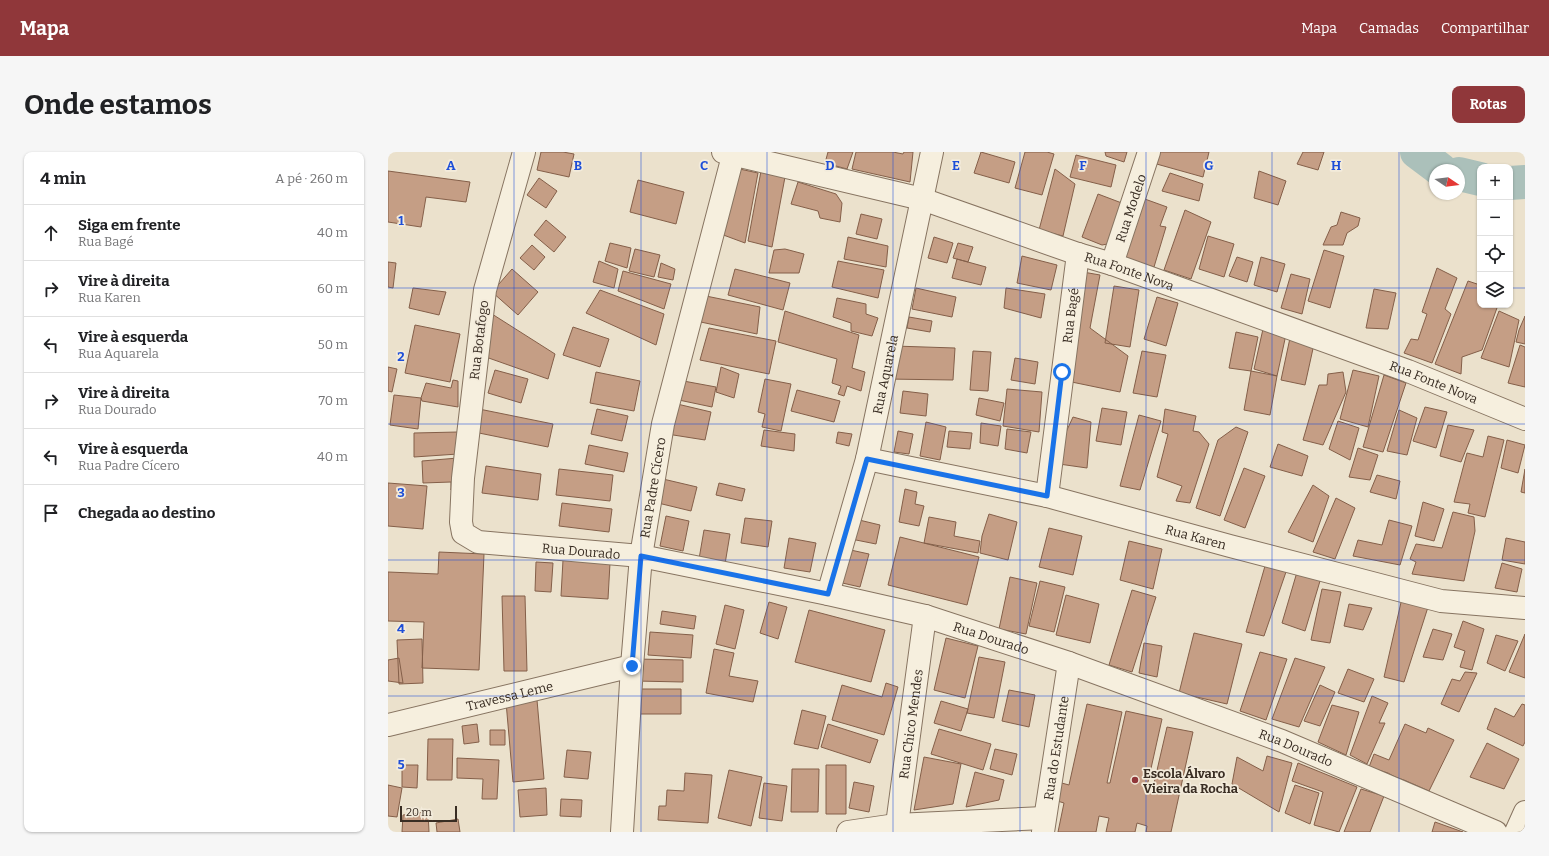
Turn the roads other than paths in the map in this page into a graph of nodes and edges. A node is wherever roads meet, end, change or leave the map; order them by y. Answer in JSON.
{"nodes":[{"id":1,"x":524,"y":152,"type":"edge"},
{"id":2,"x":932,"y":152,"type":"edge"},
{"id":3,"x":1149,"y":152,"type":"edge"},
{"id":4,"x":730,"y":153,"type":"edge"},
{"id":5,"x":922,"y":199,"type":"junction"},
{"id":6,"x":1078,"y":254,"type":"junction"},
{"id":7,"x":1112,"y":264,"type":"junction"},
{"id":8,"x":1525,"y":419,"type":"edge"},
{"id":9,"x":867,"y":459,"type":"junction"},
{"id":10,"x":1047,"y":496,"type":"junction"},
{"id":11,"x":464,"y":533,"type":"joint"},
{"id":12,"x":641,"y":556,"type":"junction"},
{"id":13,"x":828,"y":594,"type":"junction"},
{"id":14,"x":1525,"y":608,"type":"edge"},
{"id":15,"x":925,"y":616,"type":"junction"},
{"id":16,"x":1069,"y":663,"type":"junction"},
{"id":17,"x":632,"y":666,"type":"junction"},
{"id":18,"x":388,"y":725,"type":"edge"},
{"id":19,"x":1525,"y":812,"type":"edge"},
{"id":20,"x":1044,"y":825,"type":"edge"},
{"id":21,"x":896,"y":828,"type":"edge"},
{"id":22,"x":622,"y":832,"type":"edge"},
{"id":23,"x":848,"y":832,"type":"edge"},
{"id":24,"x":1496,"y":832,"type":"edge"},
{"id":25,"x":1516,"y":832,"type":"edge"}],
"edges":[{"from":1,"to":11,"type":"street","name":"Rua Botafogo"},
{"from":2,"to":5,"type":"street","name":"Rua Aquarela"},
{"from":3,"to":7,"type":"street","name":"Rua Modelo"},
{"from":4,"to":5,"type":"street","name":"Rua Fonte Nova"},
{"from":4,"to":12,"type":"street","name":"Rua Padre Cícero"},
{"from":5,"to":6,"type":"street","name":"Rua Fonte Nova"},
{"from":5,"to":9,"type":"street","name":"Rua Aquarela"},
{"from":6,"to":7,"type":"street","name":"Rua Fonte Nova"},
{"from":6,"to":10,"type":"street","name":"Rua Bagé"},
{"from":7,"to":8,"type":"street","name":"Rua Fonte Nova"},
{"from":9,"to":10,"type":"street","name":"Rua Karen"},
{"from":9,"to":13,"type":"street","name":"Rua Aquarela"},
{"from":10,"to":14,"type":"street","name":"Rua Karen"},
{"from":11,"to":12,"type":"street","name":"Rua Dourado"},
{"from":12,"to":13,"type":"street","name":"Rua Dourado"},
{"from":12,"to":17,"type":"street","name":"Rua Padre Cícero"},
{"from":13,"to":15,"type":"street","name":"Rua Dourado"},
{"from":15,"to":16,"type":"street","name":"Rua Dourado"},
{"from":15,"to":21,"type":"street","name":"Rua Chico Mendes"},
{"from":16,"to":20,"type":"street","name":"Rua do Estudante"},
{"from":16,"to":24,"type":"street","name":"Rua Dourado"},
{"from":17,"to":18,"type":"street","name":"Travessa Leme"},
{"from":17,"to":22,"type":"street","name":"Rua Padre Cícero"},
{"from":19,"to":25,"type":"street"},
{"from":20,"to":21,"type":"street"},
{"from":21,"to":23,"type":"street"}]}
